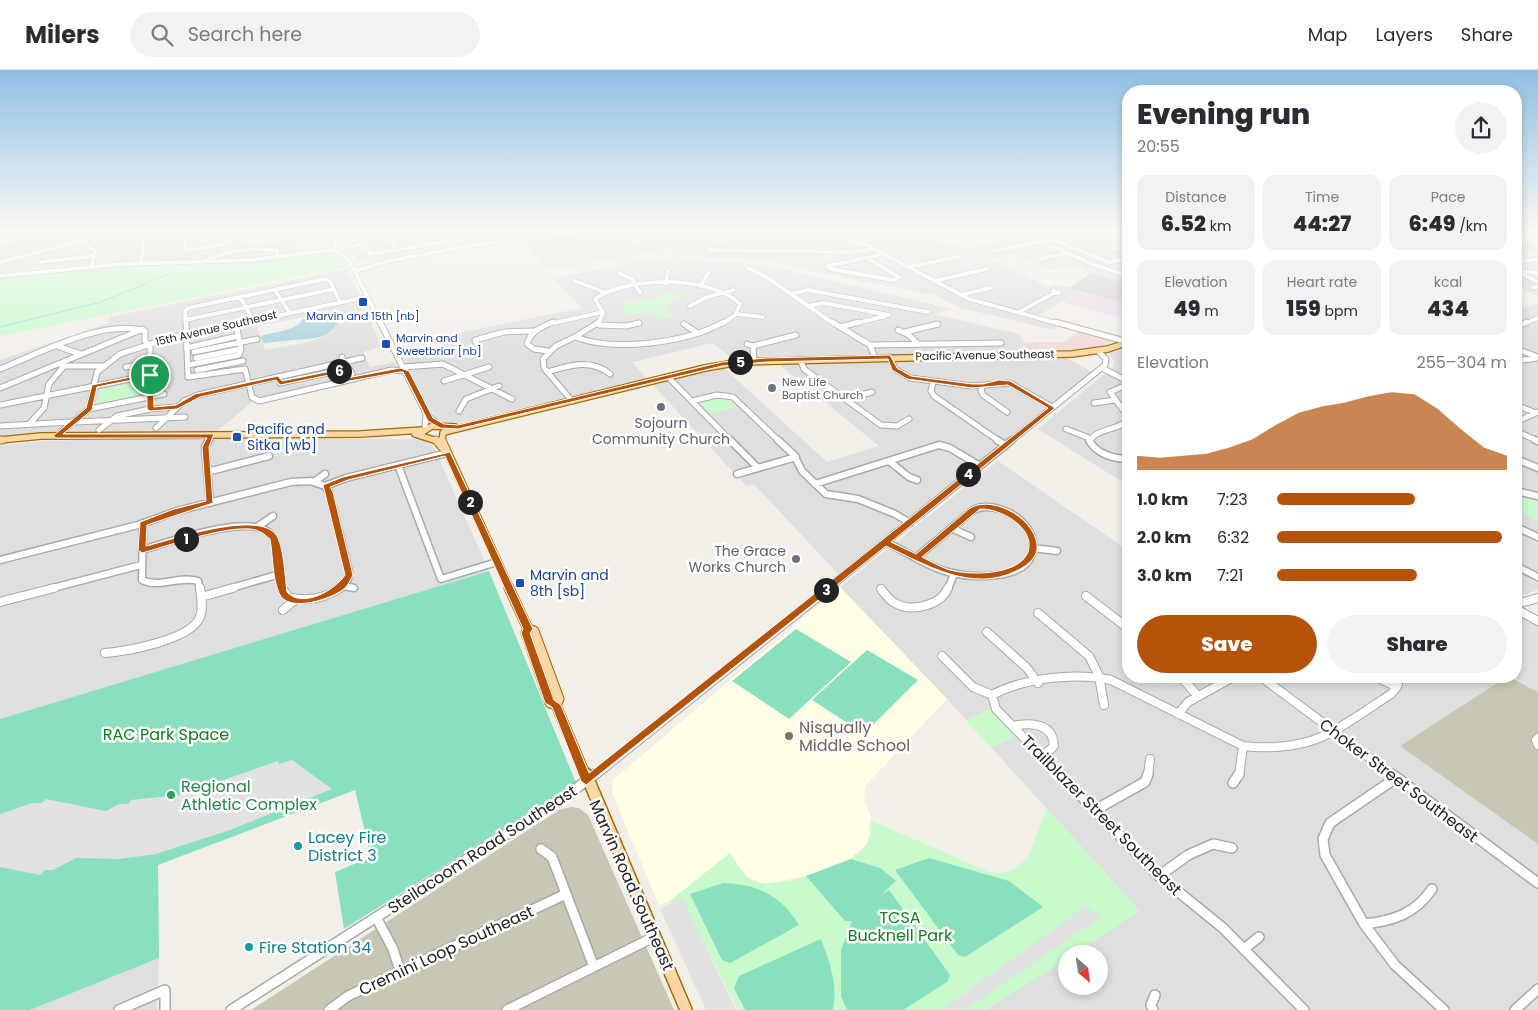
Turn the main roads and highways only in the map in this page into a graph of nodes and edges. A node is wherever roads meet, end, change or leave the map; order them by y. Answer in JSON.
{"nodes":[{"id":1,"x":1122,"y":344,"type":"edge"},
{"id":2,"x":442,"y":429,"type":"junction"},
{"id":3,"x":423,"y":431,"type":"junction"},
{"id":4,"x":429,"y":437,"type":"junction"},
{"id":5,"x":0,"y":440,"type":"edge"},
{"id":6,"x":447,"y":453,"type":"junction"},
{"id":7,"x":686,"y":1010,"type":"edge"}],
"edges":[{"from":1,"to":2,"type":"main road","name":"Pacific Avenue Southeast"},
{"from":2,"to":3,"type":"main road"},
{"from":2,"to":4,"type":"main road"},
{"from":2,"to":6,"type":"main road","name":"Marvin Road Southeast"},
{"from":3,"to":4,"type":"main road"},
{"from":3,"to":5,"type":"main road"},
{"from":4,"to":6,"type":"main road","name":"Marvin Road Southeast"},
{"from":6,"to":7,"type":"main road","name":"Marvin Road Southeast"}]}
